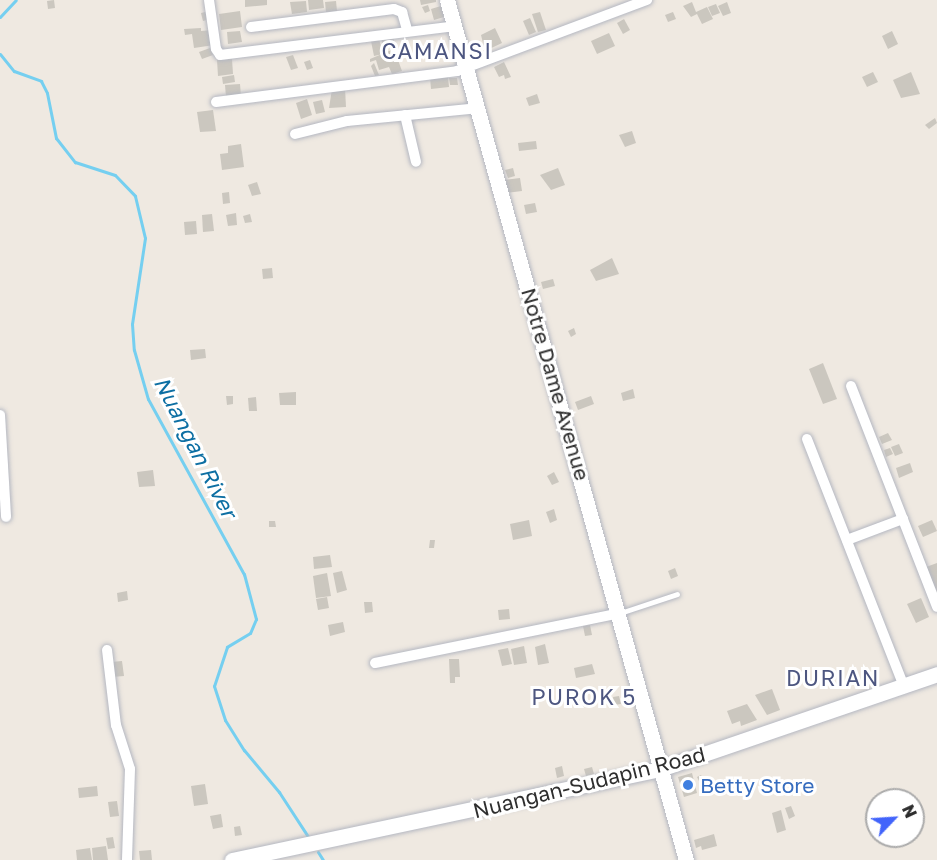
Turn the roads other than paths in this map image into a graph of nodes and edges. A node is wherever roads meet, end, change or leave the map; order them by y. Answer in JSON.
{"nodes":[{"id":1,"x":209,"y":0,"type":"edge"},
{"id":2,"x":447,"y":0,"type":"edge"},
{"id":3,"x":646,"y":0,"type":"edge"},
{"id":4,"x":454,"y":26,"type":"junction"},
{"id":5,"x":251,"y":27,"type":"dead end"},
{"id":6,"x":407,"y":30,"type":"junction"},
{"id":7,"x":467,"y":67,"type":"junction"},
{"id":8,"x":216,"y":102,"type":"dead end"},
{"id":9,"x":479,"y":108,"type":"junction"},
{"id":10,"x":405,"y":115,"type":"junction"},
{"id":11,"x":295,"y":134,"type":"dead end"},
{"id":12,"x":416,"y":162,"type":"dead end"},
{"id":13,"x":851,"y":386,"type":"dead end"},
{"id":14,"x":0,"y":415,"type":"edge"},
{"id":15,"x":807,"y":439,"type":"dead end"},
{"id":16,"x":6,"y":517,"type":"dead end"},
{"id":17,"x":903,"y":519,"type":"junction"},
{"id":18,"x":847,"y":540,"type":"junction"},
{"id":19,"x":677,"y":594,"type":"dead end"},
{"id":20,"x":937,"y":607,"type":"edge"},
{"id":21,"x":620,"y":613,"type":"junction"},
{"id":22,"x":107,"y":650,"type":"dead end"},
{"id":23,"x":375,"y":663,"type":"dead end"},
{"id":24,"x":937,"y":674,"type":"edge"},
{"id":25,"x":904,"y":686,"type":"junction"},
{"id":26,"x":663,"y":768,"type":"junction"},
{"id":27,"x":127,"y":860,"type":"edge"},
{"id":28,"x":232,"y":860,"type":"edge"},
{"id":29,"x":686,"y":860,"type":"edge"}],
"edges":[{"from":1,"to":6,"type":"street"},
{"from":2,"to":4,"type":"street","name":"Notre Dame Avenue"},
{"from":3,"to":7,"type":"street"},
{"from":4,"to":6,"type":"street"},
{"from":4,"to":7,"type":"street","name":"Notre Dame Avenue"},
{"from":5,"to":6,"type":"street"},
{"from":7,"to":8,"type":"street"},
{"from":7,"to":9,"type":"street","name":"Notre Dame Avenue"},
{"from":9,"to":10,"type":"street"},
{"from":9,"to":21,"type":"street","name":"Notre Dame Avenue"},
{"from":10,"to":11,"type":"street"},
{"from":10,"to":12,"type":"street"},
{"from":13,"to":17,"type":"street"},
{"from":14,"to":16,"type":"street"},
{"from":15,"to":18,"type":"street"},
{"from":17,"to":18,"type":"street"},
{"from":17,"to":20,"type":"street"},
{"from":18,"to":25,"type":"street"},
{"from":19,"to":21,"type":"lane"},
{"from":21,"to":23,"type":"street"},
{"from":21,"to":26,"type":"street","name":"Notre Dame Avenue"},
{"from":22,"to":27,"type":"street"},
{"from":24,"to":25,"type":"street","name":"Nuangan-Sudapin Road"},
{"from":25,"to":26,"type":"street","name":"Nuangan-Sudapin Road"},
{"from":26,"to":28,"type":"street","name":"Nuangan-Sudapin Road"},
{"from":26,"to":29,"type":"street","name":"Notre Dame Avenue"}]}
